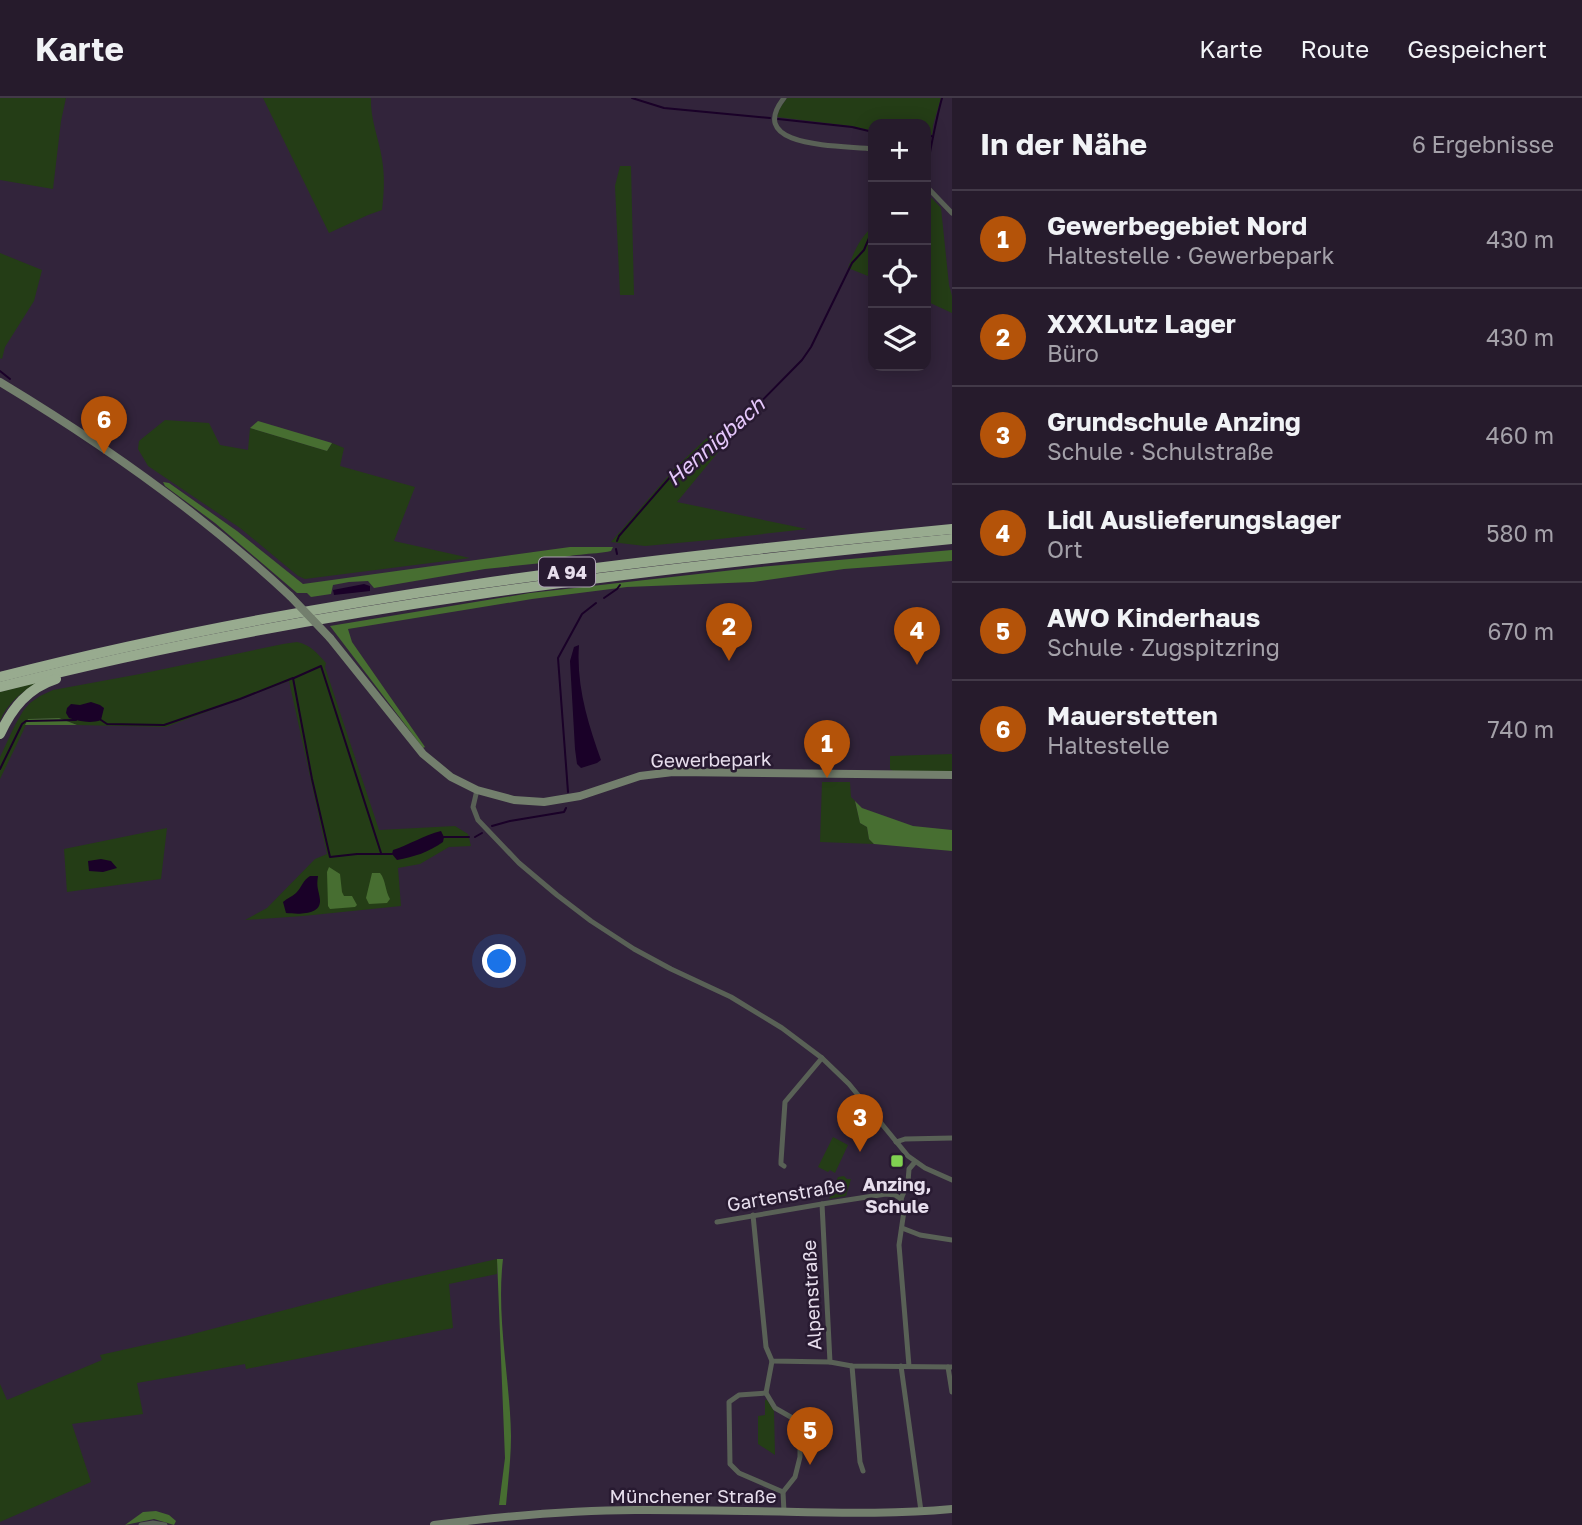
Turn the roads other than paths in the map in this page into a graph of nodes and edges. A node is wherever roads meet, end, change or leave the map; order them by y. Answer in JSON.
{"nodes":[{"id":1,"x":784,"y":98,"type":"edge"},
{"id":2,"x":868,"y":149,"type":"edge"},
{"id":3,"x":931,"y":191,"type":"edge"},
{"id":4,"x":952,"y":213,"type":"edge"},
{"id":5,"x":0,"y":382,"type":"edge"},
{"id":6,"x":952,"y":529,"type":"edge"},
{"id":7,"x":952,"y":539,"type":"edge"},
{"id":8,"x":79,"y":667,"type":"junction"},
{"id":9,"x":0,"y":674,"type":"edge"},
{"id":10,"x":0,"y":687,"type":"edge"},
{"id":11,"x":0,"y":734,"type":"edge"},
{"id":12,"x":952,"y":775,"type":"edge"},
{"id":13,"x":477,"y":790,"type":"junction"},
{"id":14,"x":822,"y":1058,"type":"junction"},
{"id":15,"x":952,"y":1138,"type":"edge"},
{"id":16,"x":896,"y":1142,"type":"junction"},
{"id":17,"x":915,"y":1162,"type":"junction"},
{"id":18,"x":785,"y":1166,"type":"dead end"},
{"id":19,"x":952,"y":1180,"type":"edge"},
{"id":20,"x":901,"y":1199,"type":"junction"},
{"id":21,"x":822,"y":1204,"type":"junction"},
{"id":22,"x":753,"y":1215,"type":"junction"},
{"id":23,"x":717,"y":1222,"type":"dead end"},
{"id":24,"x":902,"y":1228,"type":"junction"},
{"id":25,"x":952,"y":1240,"type":"edge"},
{"id":26,"x":772,"y":1361,"type":"junction"},
{"id":27,"x":830,"y":1362,"type":"junction"},
{"id":28,"x":852,"y":1366,"type":"junction"},
{"id":29,"x":901,"y":1366,"type":"junction"},
{"id":30,"x":909,"y":1366,"type":"junction"},
{"id":31,"x":950,"y":1367,"type":"edge"},
{"id":32,"x":952,"y":1392,"type":"edge"},
{"id":33,"x":766,"y":1394,"type":"junction"},
{"id":34,"x":863,"y":1471,"type":"dead end"},
{"id":35,"x":783,"y":1492,"type":"junction"},
{"id":36,"x":952,"y":1509,"type":"edge"},
{"id":37,"x":921,"y":1511,"type":"junction"},
{"id":38,"x":784,"y":1512,"type":"junction"},
{"id":39,"x":502,"y":1520,"type":"edge"},
{"id":40,"x":141,"y":1525,"type":"edge"},
{"id":41,"x":164,"y":1525,"type":"edge"},
{"id":42,"x":433,"y":1525,"type":"edge"}],
"edges":[{"from":1,"to":2,"type":"street"},
{"from":3,"to":4,"type":"street"},
{"from":5,"to":13,"type":"street","name":"Gewerbepark","bridge":true},
{"from":6,"to":9,"type":"highway","number":"A 94"},
{"from":7,"to":8,"type":"highway","number":"A 94"},
{"from":8,"to":10,"type":"highway","number":"A 94"},
{"from":8,"to":11,"type":"highway"},
{"from":12,"to":13,"type":"street","name":"Gewerbepark"},
{"from":13,"to":14,"type":"street"},
{"from":14,"to":16,"type":"street"},
{"from":14,"to":18,"type":"street"},
{"from":15,"to":16,"type":"street"},
{"from":16,"to":17,"type":"street"},
{"from":17,"to":19,"type":"street"},
{"from":17,"to":20,"type":"street"},
{"from":20,"to":21,"type":"street","name":"Gartenstraße"},
{"from":20,"to":24,"type":"street"},
{"from":21,"to":22,"type":"street","name":"Gartenstraße"},
{"from":21,"to":27,"type":"street","name":"Alpenstraße"},
{"from":22,"to":23,"type":"street","name":"Gartenstraße"},
{"from":22,"to":26,"type":"street"},
{"from":24,"to":25,"type":"street"},
{"from":24,"to":30,"type":"street"},
{"from":26,"to":27,"type":"street"},
{"from":26,"to":33,"type":"street"},
{"from":27,"to":28,"type":"street","name":"Alpenstraße"},
{"from":28,"to":29,"type":"street","name":"Alpenstraße"},
{"from":28,"to":34,"type":"street"},
{"from":29,"to":30,"type":"street","name":"Alpenstraße"},
{"from":29,"to":37,"type":"street"},
{"from":30,"to":31,"type":"street","name":"Alpenstraße"},
{"from":31,"to":32,"type":"street"},
{"from":33,"to":35,"type":"street"},
{"from":33,"to":35,"type":"street"},
{"from":35,"to":38,"type":"street"},
{"from":36,"to":37,"type":"street","name":"Münchener Straße"},
{"from":37,"to":38,"type":"street","name":"Münchener Straße"},
{"from":38,"to":39,"type":"street","name":"Münchener Straße"},
{"from":39,"to":42,"type":"street","name":"Münchener Straße"},
{"from":40,"to":41,"type":"street"}]}
